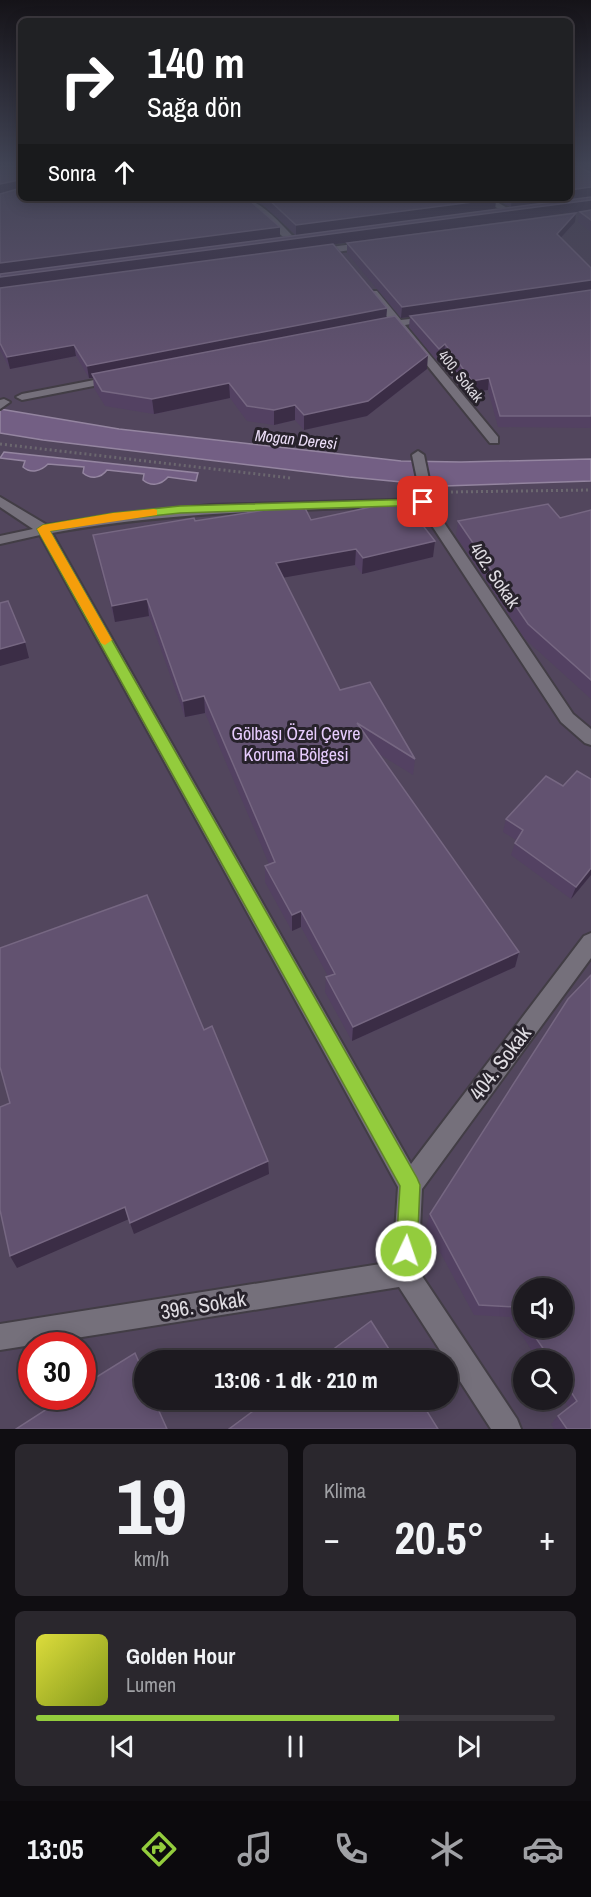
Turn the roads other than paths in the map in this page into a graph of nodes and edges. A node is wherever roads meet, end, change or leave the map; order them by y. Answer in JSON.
{"nodes":[{"id":1,"x":284,"y":233,"type":"edge"},
{"id":2,"x":305,"y":241,"type":"edge"},
{"id":3,"x":294,"y":242,"type":"junction"},
{"id":4,"x":382,"y":243,"type":"edge"},
{"id":5,"x":282,"y":244,"type":"edge"},
{"id":6,"x":301,"y":254,"type":"edge"},
{"id":7,"x":364,"y":282,"type":"edge"},
{"id":8,"x":441,"y":316,"type":"edge"},
{"id":9,"x":398,"y":323,"type":"junction"},
{"id":10,"x":363,"y":330,"type":"edge"},
{"id":11,"x":128,"y":376,"type":"edge"},
{"id":12,"x":22,"y":397,"type":"dead end"},
{"id":13,"x":494,"y":440,"type":"dead end"},
{"id":14,"x":418,"y":455,"type":"dead end"},
{"id":15,"x":425,"y":489,"type":"dead end"},
{"id":16,"x":0,"y":501,"type":"edge"},
{"id":17,"x":43,"y":529,"type":"junction"},
{"id":18,"x":0,"y":540,"type":"edge"},
{"id":19,"x":591,"y":739,"type":"edge"},
{"id":20,"x":591,"y":942,"type":"edge"},
{"id":21,"x":410,"y":1185,"type":"junction"},
{"id":22,"x":405,"y":1273,"type":"junction"},
{"id":23,"x":0,"y":1337,"type":"edge"},
{"id":24,"x":507,"y":1429,"type":"edge"}],
"edges":[{"from":1,"to":3,"type":"street"},
{"from":2,"to":3,"type":"street"},
{"from":3,"to":5,"type":"street"},
{"from":4,"to":6,"type":"street"},
{"from":7,"to":9,"type":"street","name":"400. Sokak"},
{"from":8,"to":9,"type":"street"},
{"from":9,"to":10,"type":"street"},
{"from":9,"to":13,"type":"street","name":"400. Sokak"},
{"from":11,"to":12,"type":"street"},
{"from":14,"to":15,"type":"street"},
{"from":16,"to":17,"type":"street"},
{"from":17,"to":18,"type":"street"},
{"from":17,"to":19,"type":"street","name":"402. Sokak"},
{"from":17,"to":21,"type":"street"},
{"from":20,"to":21,"type":"street","name":"404. Sokak"},
{"from":21,"to":22,"type":"street"},
{"from":22,"to":23,"type":"street","name":"396. Sokak"},
{"from":22,"to":24,"type":"street"}]}
